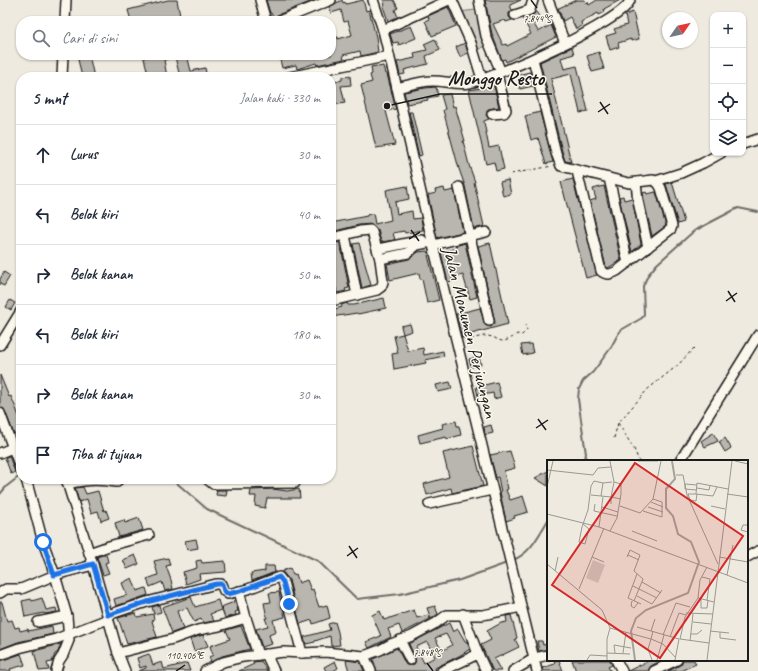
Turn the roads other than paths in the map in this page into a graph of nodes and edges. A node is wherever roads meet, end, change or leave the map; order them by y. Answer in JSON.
{"nodes":[{"id":1,"x":66,"y":0,"type":"edge"},
{"id":2,"x":260,"y":0,"type":"edge"},
{"id":3,"x":331,"y":0,"type":"edge"},
{"id":4,"x":373,"y":0,"type":"edge"},
{"id":5,"x":449,"y":0,"type":"edge"},
{"id":6,"x":452,"y":0,"type":"edge"},
{"id":7,"x":479,"y":0,"type":"edge"},
{"id":8,"x":533,"y":0,"type":"edge"},
{"id":9,"x":548,"y":0,"type":"edge"},
{"id":10,"x":630,"y":0,"type":"edge"},
{"id":11,"x":65,"y":16,"type":"edge"},
{"id":12,"x":265,"y":16,"type":"edge"},
{"id":13,"x":291,"y":16,"type":"edge"},
{"id":14,"x":515,"y":16,"type":"dead end"},
{"id":15,"x":383,"y":30,"type":"junction"},
{"id":16,"x":565,"y":43,"type":"junction"},
{"id":17,"x":389,"y":56,"type":"junction"},
{"id":18,"x":533,"y":59,"type":"junction"},
{"id":19,"x":63,"y":60,"type":"edge"},
{"id":20,"x":62,"y":72,"type":"edge"},
{"id":21,"x":313,"y":72,"type":"edge"},
{"id":22,"x":499,"y":73,"type":"junction"},
{"id":23,"x":482,"y":79,"type":"junction"},
{"id":24,"x":397,"y":88,"type":"junction"},
{"id":25,"x":492,"y":114,"type":"dead end"},
{"id":26,"x":758,"y":139,"type":"edge"},
{"id":27,"x":746,"y":143,"type":"edge"},
{"id":28,"x":716,"y":156,"type":"edge"},
{"id":29,"x":577,"y":171,"type":"junction"},
{"id":30,"x":609,"y":178,"type":"junction"},
{"id":31,"x":656,"y":181,"type":"junction"},
{"id":32,"x":636,"y":183,"type":"junction"},
{"id":33,"x":459,"y":187,"type":"dead end"},
{"id":34,"x":486,"y":232,"type":"dead end"},
{"id":35,"x":470,"y":236,"type":"junction"},
{"id":36,"x":432,"y":242,"type":"junction"},
{"id":37,"x":648,"y":247,"type":"junction"},
{"id":38,"x":378,"y":248,"type":"junction"},
{"id":39,"x":380,"y":259,"type":"junction"},
{"id":40,"x":628,"y":263,"type":"junction"},
{"id":41,"x":357,"y":295,"type":"junction"},
{"id":42,"x":336,"y":300,"type":"edge"},
{"id":43,"x":16,"y":319,"type":"edge"},
{"id":44,"x":489,"y":321,"type":"dead end"},
{"id":45,"x":758,"y":335,"type":"edge"},
{"id":46,"x":0,"y":345,"type":"edge"},
{"id":47,"x":0,"y":413,"type":"edge"},
{"id":48,"x":12,"y":448,"type":"junction"},
{"id":49,"x":0,"y":453,"type":"edge"},
{"id":50,"x":16,"y":457,"type":"edge"},
{"id":51,"x":681,"y":460,"type":"edge"},
{"id":52,"x":27,"y":484,"type":"edge"},
{"id":53,"x":68,"y":484,"type":"edge"},
{"id":54,"x":492,"y":490,"type":"junction"},
{"id":55,"x":429,"y":504,"type":"dead end"},
{"id":56,"x":149,"y":535,"type":"dead end"},
{"id":57,"x":758,"y":551,"type":"edge"},
{"id":58,"x":89,"y":553,"type":"junction"},
{"id":59,"x":748,"y":556,"type":"edge"},
{"id":60,"x":93,"y":564,"type":"junction"},
{"id":61,"x":54,"y":575,"type":"junction"},
{"id":62,"x":239,"y":592,"type":"junction"},
{"id":63,"x":0,"y":593,"type":"edge"},
{"id":64,"x":521,"y":607,"type":"junction"},
{"id":65,"x":463,"y":614,"type":"junction"},
{"id":66,"x":67,"y":616,"type":"junction"},
{"id":67,"x":108,"y":617,"type":"junction"},
{"id":68,"x":246,"y":618,"type":"junction"},
{"id":69,"x":38,"y":622,"type":"dead end"},
{"id":70,"x":69,"y":634,"type":"junction"},
{"id":71,"x":400,"y":640,"type":"junction"},
{"id":72,"x":302,"y":653,"type":"junction"},
{"id":73,"x":118,"y":654,"type":"junction"},
{"id":74,"x":262,"y":654,"type":"junction"},
{"id":75,"x":478,"y":654,"type":"junction"},
{"id":76,"x":0,"y":655,"type":"edge"},
{"id":77,"x":547,"y":655,"type":"edge"},
{"id":78,"x":364,"y":656,"type":"junction"},
{"id":79,"x":535,"y":658,"type":"junction"},
{"id":80,"x":410,"y":660,"type":"dead end"},
{"id":81,"x":617,"y":661,"type":"edge"},
{"id":82,"x":675,"y":661,"type":"edge"},
{"id":83,"x":56,"y":671,"type":"edge"},
{"id":84,"x":125,"y":671,"type":"edge"},
{"id":85,"x":205,"y":671,"type":"edge"},
{"id":86,"x":274,"y":671,"type":"edge"},
{"id":87,"x":371,"y":671,"type":"edge"},
{"id":88,"x":442,"y":671,"type":"edge"},
{"id":89,"x":486,"y":671,"type":"edge"},
{"id":90,"x":514,"y":671,"type":"edge"},
{"id":91,"x":538,"y":671,"type":"edge"},
{"id":92,"x":622,"y":671,"type":"edge"},
{"id":93,"x":654,"y":671,"type":"edge"}],
"edges":[{"from":1,"to":11,"type":"street"},
{"from":2,"to":12,"type":"street"},
{"from":3,"to":13,"type":"street"},
{"from":4,"to":15,"type":"street","name":"Jalan Monumen Perjuangan"},
{"from":5,"to":15,"type":"street"},
{"from":6,"to":23,"type":"street"},
{"from":7,"to":22,"type":"street"},
{"from":8,"to":14,"type":"street"},
{"from":9,"to":16,"type":"street"},
{"from":10,"to":16,"type":"street"},
{"from":15,"to":17,"type":"street","name":"Jalan Monumen Perjuangan"},
{"from":16,"to":18,"type":"street"},
{"from":17,"to":21,"type":"street"},
{"from":17,"to":24,"type":"street","name":"Jalan Monumen Perjuangan"},
{"from":18,"to":22,"type":"street"},
{"from":18,"to":29,"type":"street"},
{"from":19,"to":20,"type":"street"},
{"from":22,"to":23,"type":"street"},
{"from":22,"to":25,"type":"street"},
{"from":23,"to":24,"type":"street"},
{"from":24,"to":36,"type":"street","name":"Jalan Monumen Perjuangan"},
{"from":26,"to":27,"type":"street"},
{"from":28,"to":31,"type":"street"},
{"from":29,"to":30,"type":"street"},
{"from":29,"to":40,"type":"street"},
{"from":30,"to":32,"type":"street"},
{"from":30,"to":40,"type":"street"},
{"from":31,"to":32,"type":"street"},
{"from":31,"to":37,"type":"street"},
{"from":32,"to":37,"type":"street"},
{"from":33,"to":35,"type":"street"},
{"from":34,"to":35,"type":"street"},
{"from":35,"to":36,"type":"street"},
{"from":35,"to":44,"type":"street"},
{"from":36,"to":38,"type":"street"},
{"from":36,"to":39,"type":"street"},
{"from":36,"to":54,"type":"street","name":"Jalan Monumen Perjuangan"},
{"from":37,"to":40,"type":"street"},
{"from":38,"to":39,"type":"street"},
{"from":38,"to":41,"type":"street"},
{"from":39,"to":41,"type":"street"},
{"from":41,"to":42,"type":"street"},
{"from":43,"to":46,"type":"street"},
{"from":45,"to":51,"type":"street"},
{"from":47,"to":48,"type":"street"},
{"from":48,"to":49,"type":"street"},
{"from":48,"to":50,"type":"street"},
{"from":52,"to":61,"type":"street"},
{"from":53,"to":58,"type":"street"},
{"from":54,"to":55,"type":"street"},
{"from":54,"to":64,"type":"street","name":"Jalan Monumen Perjuangan"},
{"from":56,"to":58,"type":"street"},
{"from":57,"to":59,"type":"street"},
{"from":58,"to":60,"type":"street"},
{"from":60,"to":61,"type":"street"},
{"from":60,"to":67,"type":"street"},
{"from":61,"to":63,"type":"street"},
{"from":61,"to":66,"type":"street"},
{"from":62,"to":67,"type":"street"},
{"from":62,"to":68,"type":"street"},
{"from":62,"to":72,"type":"street"},
{"from":64,"to":65,"type":"street"},
{"from":64,"to":79,"type":"street","name":"Jalan Monumen Perjuangan"},
{"from":65,"to":71,"type":"street"},
{"from":65,"to":75,"type":"street"},
{"from":66,"to":69,"type":"street"},
{"from":66,"to":70,"type":"street"},
{"from":67,"to":70,"type":"street"},
{"from":67,"to":73,"type":"street"},
{"from":68,"to":73,"type":"street"},
{"from":68,"to":74,"type":"street"},
{"from":70,"to":76,"type":"street"},
{"from":70,"to":83,"type":"street"},
{"from":71,"to":78,"type":"street"},
{"from":71,"to":80,"type":"street"},
{"from":72,"to":74,"type":"street"},
{"from":72,"to":78,"type":"street"},
{"from":73,"to":84,"type":"street"},
{"from":74,"to":85,"type":"street"},
{"from":74,"to":86,"type":"street"},
{"from":75,"to":88,"type":"street"},
{"from":75,"to":89,"type":"street"},
{"from":77,"to":79,"type":"street"},
{"from":78,"to":87,"type":"street"},
{"from":79,"to":90,"type":"street"},
{"from":79,"to":91,"type":"street","name":"Jalan Monumen Perjuangan"},
{"from":81,"to":92,"type":"street"},
{"from":82,"to":93,"type":"street"}]}
